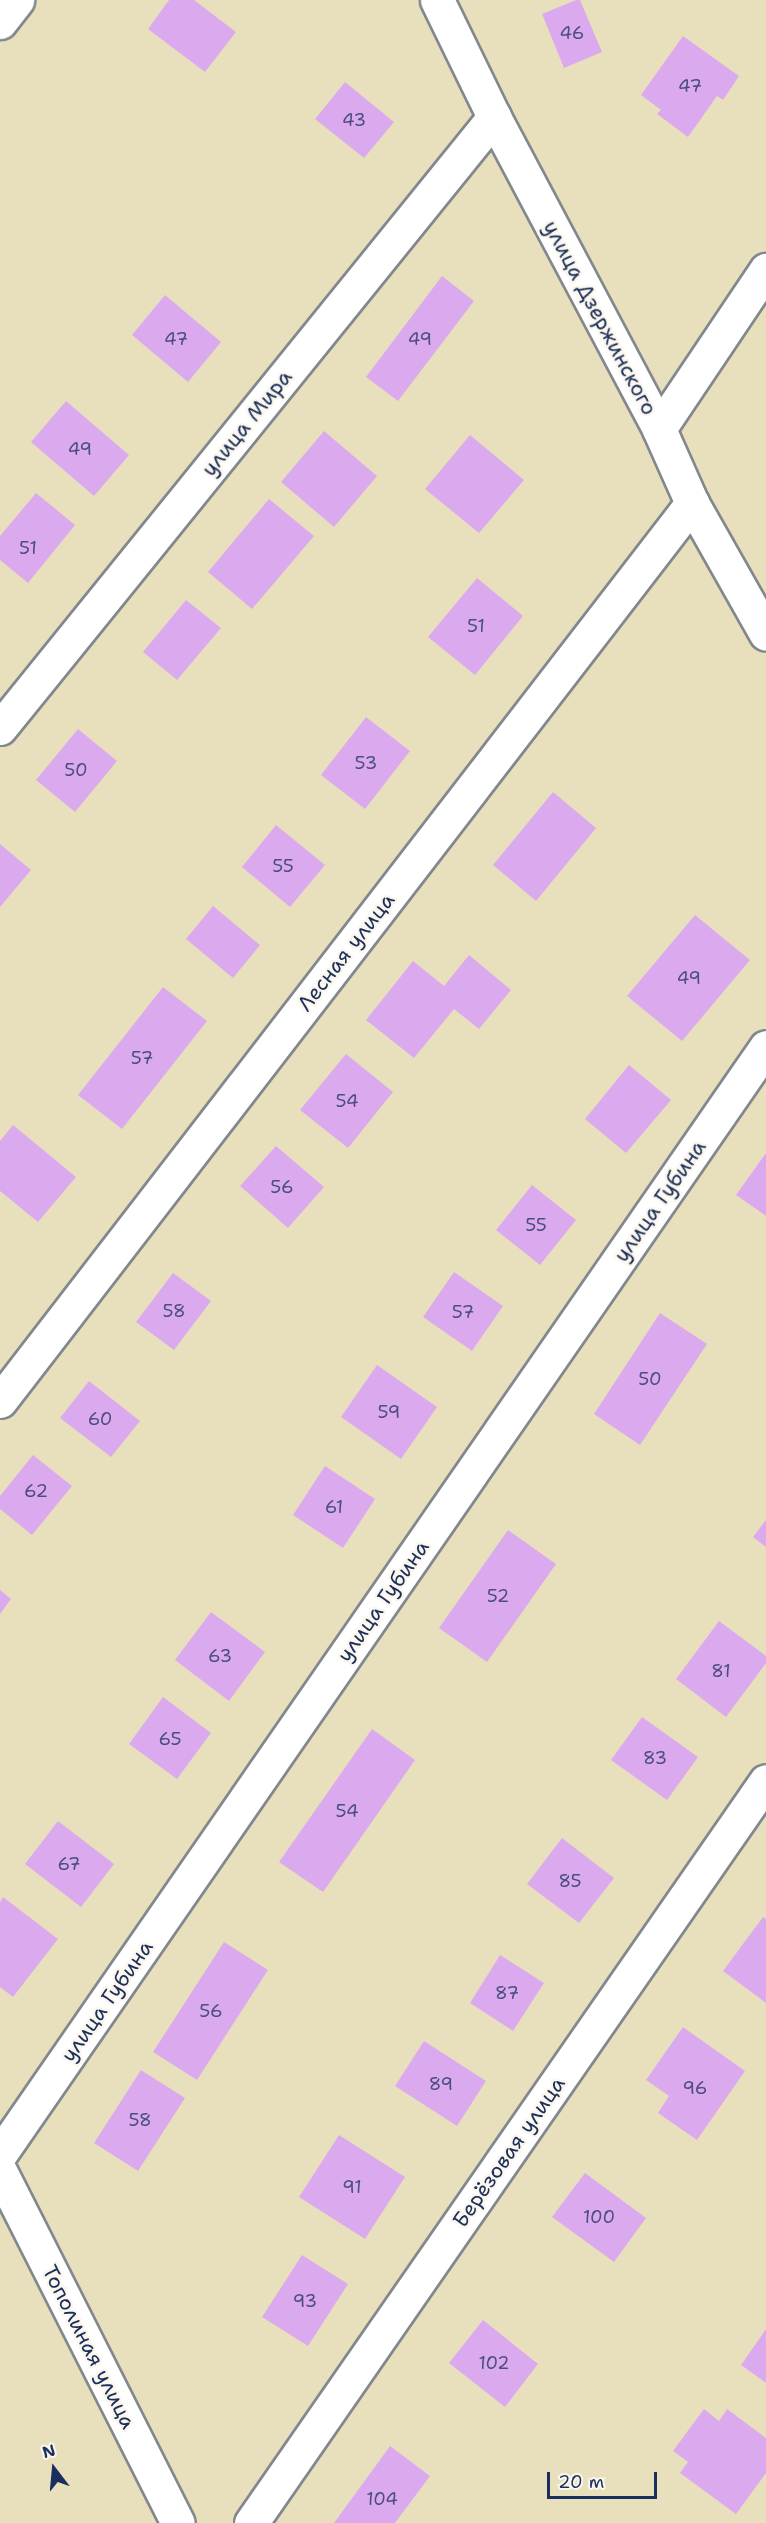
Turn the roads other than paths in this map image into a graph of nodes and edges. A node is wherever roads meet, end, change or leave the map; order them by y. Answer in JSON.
{"nodes":[{"id":1,"x":17,"y":0,"type":"edge"},
{"id":2,"x":437,"y":0,"type":"edge"},
{"id":3,"x":0,"y":22,"type":"edge"},
{"id":4,"x":494,"y":117,"type":"junction"},
{"id":5,"x":766,"y":270,"type":"edge"},
{"id":6,"x":659,"y":429,"type":"junction"},
{"id":7,"x":692,"y":503,"type":"junction"},
{"id":8,"x":766,"y":634,"type":"edge"},
{"id":9,"x":0,"y":728,"type":"edge"},
{"id":10,"x":766,"y":1047,"type":"edge"},
{"id":11,"x":0,"y":1401,"type":"edge"},
{"id":12,"x":766,"y":1780,"type":"edge"},
{"id":13,"x":0,"y":2154,"type":"edge"},
{"id":14,"x":0,"y":2171,"type":"edge"},
{"id":15,"x":178,"y":2523,"type":"edge"},
{"id":16,"x":251,"y":2523,"type":"edge"}],
"edges":[{"from":1,"to":3,"type":"street"},
{"from":2,"to":4,"type":"street","name":"улица Дзержинского"},
{"from":4,"to":6,"type":"street","name":"улица Дзержинского"},
{"from":4,"to":9,"type":"street","name":"улица Мира"},
{"from":5,"to":6,"type":"street"},
{"from":6,"to":7,"type":"street","name":"улица Дзержинского"},
{"from":7,"to":8,"type":"street","name":"улица Дзержинского"},
{"from":7,"to":11,"type":"street","name":"Лесная улица"},
{"from":10,"to":13,"type":"street","name":"улица Губина"},
{"from":12,"to":16,"type":"street","name":"Берёзовая улица"},
{"from":14,"to":15,"type":"street","name":"Тополиная улица"}]}
